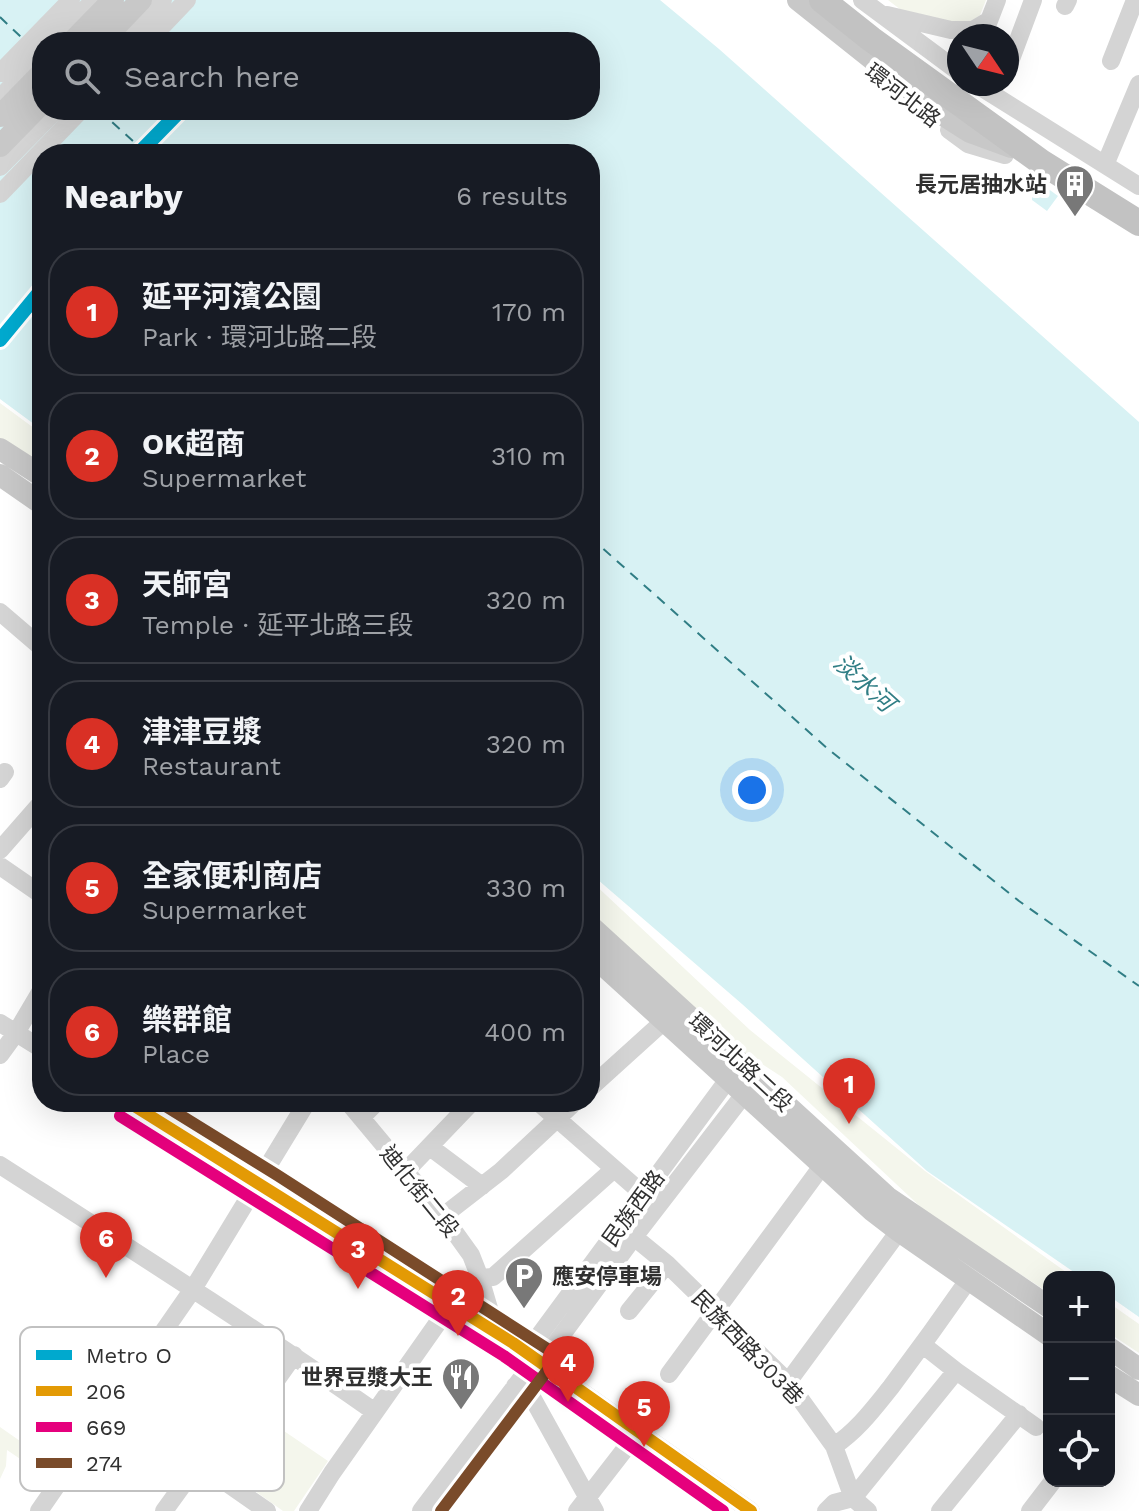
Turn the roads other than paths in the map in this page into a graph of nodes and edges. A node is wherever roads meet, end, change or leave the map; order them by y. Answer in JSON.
{"nodes":[{"id":1,"x":71,"y":0,"type":"edge"},
{"id":2,"x":94,"y":0,"type":"edge"},
{"id":3,"x":113,"y":0,"type":"edge"},
{"id":4,"x":163,"y":0,"type":"edge"},
{"id":5,"x":187,"y":0,"type":"edge"},
{"id":6,"x":783,"y":0,"type":"edge"},
{"id":7,"x":798,"y":0,"type":"edge"},
{"id":8,"x":809,"y":0,"type":"edge"},
{"id":9,"x":822,"y":0,"type":"edge"},
{"id":10,"x":848,"y":0,"type":"edge"},
{"id":11,"x":862,"y":0,"type":"edge"},
{"id":12,"x":997,"y":0,"type":"edge"},
{"id":13,"x":1033,"y":0,"type":"edge"},
{"id":14,"x":1135,"y":0,"type":"edge"},
{"id":15,"x":141,"y":1,"type":"edge"},
{"id":16,"x":878,"y":13,"type":"junction"},
{"id":17,"x":988,"y":24,"type":"edge"},
{"id":18,"x":947,"y":29,"type":"edge"},
{"id":19,"x":40,"y":32,"type":"edge"},
{"id":20,"x":64,"y":32,"type":"edge"},
{"id":21,"x":82,"y":32,"type":"edge"},
{"id":22,"x":111,"y":32,"type":"edge"},
{"id":23,"x":132,"y":32,"type":"edge"},
{"id":24,"x":157,"y":32,"type":"edge"},
{"id":25,"x":1019,"y":38,"type":"edge"},
{"id":26,"x":32,"y":40,"type":"edge"},
{"id":27,"x":1111,"y":61,"type":"dead end"},
{"id":28,"x":947,"y":63,"type":"edge"},
{"id":29,"x":32,"y":64,"type":"edge"},
{"id":30,"x":0,"y":73,"type":"edge"},
{"id":31,"x":947,"y":73,"type":"edge"},
{"id":32,"x":32,"y":83,"type":"edge"},
{"id":33,"x":1139,"y":84,"type":"edge"},
{"id":34,"x":978,"y":96,"type":"edge"},
{"id":35,"x":1006,"y":96,"type":"edge"},
{"id":36,"x":0,"y":98,"type":"edge"},
{"id":37,"x":32,"y":113,"type":"edge"},
{"id":38,"x":0,"y":116,"type":"edge"},
{"id":39,"x":46,"y":120,"type":"edge"},
{"id":40,"x":71,"y":120,"type":"edge"},
{"id":41,"x":48,"y":144,"type":"edge"},
{"id":42,"x":0,"y":146,"type":"edge"},
{"id":43,"x":1011,"y":147,"type":"junction"},
{"id":44,"x":32,"y":161,"type":"edge"},
{"id":45,"x":1038,"y":165,"type":"junction"},
{"id":46,"x":1105,"y":165,"type":"junction"},
{"id":47,"x":0,"y":167,"type":"edge"},
{"id":48,"x":1138,"y":188,"type":"edge"},
{"id":49,"x":0,"y":194,"type":"edge"},
{"id":50,"x":1139,"y":225,"type":"edge"},
{"id":51,"x":0,"y":449,"type":"edge"},
{"id":52,"x":32,"y":470,"type":"edge"},
{"id":53,"x":0,"y":475,"type":"edge"},
{"id":54,"x":32,"y":497,"type":"edge"},
{"id":55,"x":0,"y":612,"type":"edge"},
{"id":56,"x":32,"y":639,"type":"edge"},
{"id":57,"x":32,"y":813,"type":"edge"},
{"id":58,"x":0,"y":850,"type":"edge"},
{"id":59,"x":0,"y":866,"type":"edge"},
{"id":60,"x":32,"y":888,"type":"edge"},
{"id":61,"x":600,"y":936,"type":"edge"},
{"id":62,"x":600,"y":962,"type":"edge"},
{"id":63,"x":32,"y":1000,"type":"edge"},
{"id":64,"x":664,"y":1021,"type":"junction"},
{"id":65,"x":8,"y":1028,"type":"edge"},
{"id":66,"x":32,"y":1043,"type":"edge"},
{"id":67,"x":0,"y":1055,"type":"edge"},
{"id":68,"x":600,"y":1079,"type":"edge"},
{"id":69,"x":742,"y":1079,"type":"junction"},
{"id":70,"x":144,"y":1112,"type":"edge"},
{"id":71,"x":301,"y":1112,"type":"edge"},
{"id":72,"x":356,"y":1112,"type":"edge"},
{"id":73,"x":367,"y":1112,"type":"edge"},
{"id":74,"x":463,"y":1112,"type":"edge"},
{"id":75,"x":554,"y":1112,"type":"edge"},
{"id":76,"x":558,"y":1112,"type":"edge"},
{"id":77,"x":361,"y":1118,"type":"junction"},
{"id":78,"x":430,"y":1147,"type":"junction"},
{"id":79,"x":0,"y":1165,"type":"edge"},
{"id":80,"x":822,"y":1166,"type":"junction"},
{"id":81,"x":614,"y":1169,"type":"junction"},
{"id":82,"x":405,"y":1172,"type":"junction"},
{"id":83,"x":258,"y":1182,"type":"junction"},
{"id":84,"x":482,"y":1186,"type":"junction"},
{"id":85,"x":643,"y":1194,"type":"junction"},
{"id":86,"x":443,"y":1216,"type":"junction"},
{"id":87,"x":899,"y":1231,"type":"junction"},
{"id":88,"x":634,"y":1237,"type":"junction"},
{"id":89,"x":667,"y":1264,"type":"junction"},
{"id":90,"x":480,"y":1278,"type":"junction"},
{"id":91,"x":969,"y":1279,"type":"junction"},
{"id":92,"x":193,"y":1289,"type":"junction"},
{"id":93,"x":1043,"y":1303,"type":"edge"},
{"id":94,"x":451,"y":1304,"type":"junction"},
{"id":95,"x":629,"y":1311,"type":"dead end"},
{"id":96,"x":714,"y":1312,"type":"junction"},
{"id":97,"x":167,"y":1327,"type":"edge"},
{"id":98,"x":251,"y":1327,"type":"edge"},
{"id":99,"x":1043,"y":1331,"type":"edge"},
{"id":100,"x":496,"y":1332,"type":"junction"},
{"id":101,"x":923,"y":1345,"type":"junction"},
{"id":102,"x":284,"y":1348,"type":"edge"},
{"id":103,"x":1115,"y":1352,"type":"edge"},
{"id":104,"x":294,"y":1355,"type":"junction"},
{"id":105,"x":536,"y":1359,"type":"junction"},
{"id":106,"x":284,"y":1368,"type":"edge"},
{"id":107,"x":1139,"y":1369,"type":"edge"},
{"id":108,"x":956,"y":1371,"type":"junction"},
{"id":109,"x":669,"y":1374,"type":"dead end"},
{"id":110,"x":1115,"y":1380,"type":"edge"},
{"id":111,"x":788,"y":1382,"type":"junction"},
{"id":112,"x":515,"y":1386,"type":"junction"},
{"id":113,"x":1139,"y":1395,"type":"edge"},
{"id":114,"x":375,"y":1412,"type":"junction"},
{"id":115,"x":1019,"y":1414,"type":"junction"},
{"id":116,"x":1036,"y":1427,"type":"dead end"},
{"id":117,"x":639,"y":1431,"type":"junction"},
{"id":118,"x":834,"y":1446,"type":"junction"},
{"id":119,"x":1048,"y":1487,"type":"edge"},
{"id":120,"x":53,"y":1491,"type":"edge"},
{"id":121,"x":183,"y":1491,"type":"edge"},
{"id":122,"x":238,"y":1491,"type":"edge"},
{"id":123,"x":853,"y":1498,"type":"junction"},
{"id":124,"x":587,"y":1506,"type":"edge"},
{"id":125,"x":39,"y":1511,"type":"edge"},
{"id":126,"x":164,"y":1511,"type":"edge"},
{"id":127,"x":267,"y":1511,"type":"edge"},
{"id":128,"x":308,"y":1511,"type":"edge"},
{"id":129,"x":421,"y":1511,"type":"edge"},
{"id":130,"x":751,"y":1511,"type":"edge"},
{"id":131,"x":826,"y":1511,"type":"edge"},
{"id":132,"x":868,"y":1511,"type":"edge"},
{"id":133,"x":940,"y":1511,"type":"edge"},
{"id":134,"x":1030,"y":1511,"type":"edge"}],
"edges":[{"from":1,"to":19,"type":"street"},
{"from":2,"to":20,"type":"street"},
{"from":3,"to":21,"type":"main road"},
{"from":4,"to":23,"type":"street"},
{"from":5,"to":24,"type":"street"},
{"from":6,"to":45,"type":"street","name":"環河北路"},
{"from":7,"to":43,"type":"main road"},
{"from":8,"to":43,"type":"street","name":"環河北路"},
{"from":9,"to":50,"type":"highway"},
{"from":10,"to":31,"type":"highway"},
{"from":11,"to":16,"type":"street"},
{"from":12,"to":17,"type":"street"},
{"from":13,"to":25,"type":"street"},
{"from":14,"to":27,"type":"street"},
{"from":15,"to":22,"type":"main road"},
{"from":16,"to":18,"type":"street"},
{"from":16,"to":28,"type":"street"},
{"from":26,"to":30,"type":"street"},
{"from":29,"to":36,"type":"street"},
{"from":32,"to":38,"type":"main road"},
{"from":33,"to":46,"type":"street"},
{"from":34,"to":48,"type":"highway"},
{"from":35,"to":46,"type":"street"},
{"from":37,"to":42,"type":"main road"},
{"from":39,"to":47,"type":"street"},
{"from":40,"to":41,"type":"street"},
{"from":43,"to":45,"type":"street","name":"環河北路"},
{"from":44,"to":49,"type":"street"},
{"from":45,"to":50,"type":"street","name":"環河北路"},
{"from":46,"to":48,"type":"street"},
{"from":51,"to":52,"type":"main road"},
{"from":53,"to":54,"type":"main road"},
{"from":55,"to":56,"type":"street"},
{"from":57,"to":58,"type":"street"},
{"from":59,"to":60,"type":"street"},
{"from":61,"to":69,"type":"main road","name":"環河北路二段"},
{"from":62,"to":64,"type":"main road","name":"環河北路二段"},
{"from":63,"to":65,"type":"street"},
{"from":64,"to":68,"type":"street"},
{"from":64,"to":69,"type":"main road","name":"環河北路二段"},
{"from":65,"to":66,"type":"street"},
{"from":65,"to":67,"type":"street"},
{"from":69,"to":80,"type":"main road","name":"環河北路二段"},
{"from":69,"to":85,"type":"street","name":"民族西路"},
{"from":69,"to":88,"type":"street","name":"民族西路"},
{"from":69,"to":93,"type":"main road","name":"環河北路二段"},
{"from":70,"to":83,"type":"street"},
{"from":71,"to":83,"type":"street"},
{"from":72,"to":77,"type":"street","name":"迪化街二段"},
{"from":73,"to":77,"type":"street"},
{"from":74,"to":78,"type":"street"},
{"from":75,"to":84,"type":"street"},
{"from":76,"to":81,"type":"street"},
{"from":77,"to":82,"type":"street","name":"迪化街二段"},
{"from":78,"to":82,"type":"street"},
{"from":78,"to":84,"type":"street"},
{"from":79,"to":92,"type":"street"},
{"from":80,"to":87,"type":"main road","name":"環河北路二段"},
{"from":80,"to":96,"type":"street"},
{"from":81,"to":85,"type":"street"},
{"from":81,"to":90,"type":"street"},
{"from":82,"to":86,"type":"street","name":"迪化街二段"},
{"from":83,"to":92,"type":"street"},
{"from":83,"to":94,"type":"street"},
{"from":84,"to":86,"type":"street"},
{"from":85,"to":105,"type":"street","name":"民族西路"},
{"from":86,"to":90,"type":"street","name":"迪化街二段"},
{"from":87,"to":91,"type":"main road","name":"環河北路二段"},
{"from":87,"to":111,"type":"street"},
{"from":88,"to":89,"type":"street","name":"民族西路303巷"},
{"from":88,"to":105,"type":"street","name":"民族西路"},
{"from":89,"to":95,"type":"street"},
{"from":89,"to":96,"type":"street","name":"民族西路303巷"},
{"from":90,"to":94,"type":"street"},
{"from":90,"to":100,"type":"street","name":"迪化街二段"},
{"from":91,"to":99,"type":"main road","name":"環河北路二段"},
{"from":91,"to":101,"type":"street"},
{"from":92,"to":97,"type":"street"},
{"from":92,"to":98,"type":"street"},
{"from":94,"to":100,"type":"street"},
{"from":94,"to":114,"type":"street"},
{"from":96,"to":109,"type":"street"},
{"from":96,"to":111,"type":"street","name":"民族西路303巷"},
{"from":100,"to":105,"type":"street"},
{"from":101,"to":108,"type":"street"},
{"from":101,"to":118,"type":"street"},
{"from":102,"to":104,"type":"street"},
{"from":103,"to":107,"type":"main road"},
{"from":104,"to":106,"type":"street"},
{"from":104,"to":114,"type":"street"},
{"from":105,"to":112,"type":"street","name":"民族西路"},
{"from":105,"to":117,"type":"street"},
{"from":108,"to":115,"type":"street"},
{"from":108,"to":123,"type":"street"},
{"from":110,"to":113,"type":"main road"},
{"from":111,"to":118,"type":"street","name":"民族西路303巷"},
{"from":112,"to":124,"type":"street"},
{"from":112,"to":129,"type":"street","name":"民族西路"},
{"from":114,"to":128,"type":"street"},
{"from":115,"to":116,"type":"street"},
{"from":115,"to":133,"type":"street"},
{"from":117,"to":124,"type":"street"},
{"from":117,"to":130,"type":"street"},
{"from":118,"to":123,"type":"street","name":"民族西路303巷"},
{"from":119,"to":134,"type":"street"},
{"from":120,"to":125,"type":"street"},
{"from":121,"to":126,"type":"street"},
{"from":122,"to":127,"type":"street"},
{"from":123,"to":131,"type":"street"},
{"from":123,"to":132,"type":"street","name":"民族西路303巷"}]}
